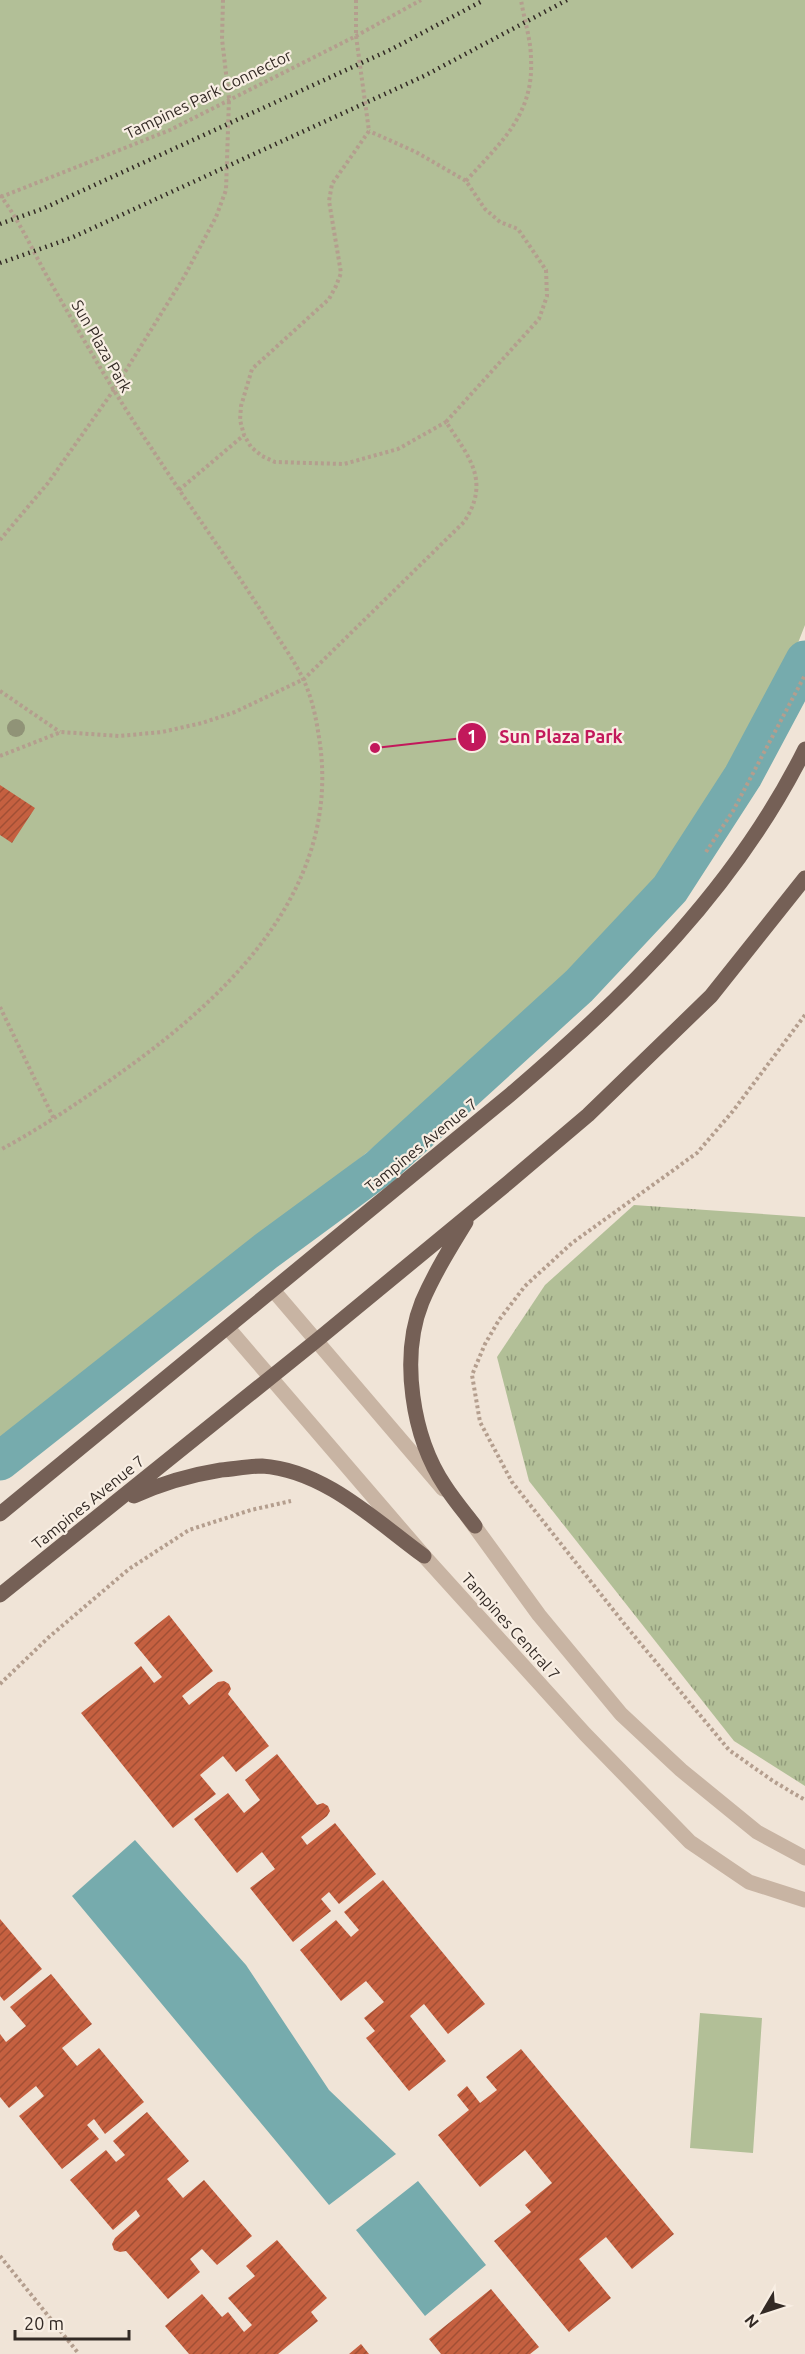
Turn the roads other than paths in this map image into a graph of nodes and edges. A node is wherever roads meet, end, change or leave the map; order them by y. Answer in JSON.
{"nodes":[{"id":1,"x":805,"y":749,"type":"edge"},
{"id":2,"x":803,"y":886,"type":"edge"},
{"id":3,"x":472,"y":1211,"type":"junction"},
{"id":4,"x":273,"y":1290,"type":"junction"},
{"id":5,"x":228,"y":1328,"type":"junction"},
{"id":6,"x":316,"y":1341,"type":"junction"},
{"id":7,"x":270,"y":1379,"type":"junction"},
{"id":8,"x":109,"y":1508,"type":"junction"},
{"id":9,"x":0,"y":1514,"type":"edge"},
{"id":10,"x":475,"y":1526,"type":"junction"},
{"id":11,"x":424,"y":1556,"type":"junction"},
{"id":12,"x":0,"y":1595,"type":"edge"},
{"id":13,"x":805,"y":1858,"type":"edge"},
{"id":14,"x":805,"y":1900,"type":"edge"}],
"edges":[{"from":1,"to":4,"type":"main road","name":"Tampines Avenue 7"},
{"from":2,"to":3,"type":"main road","name":"Tampines Avenue 7"},
{"from":3,"to":6,"type":"main road","name":"Tampines Avenue 7"},
{"from":3,"to":10,"type":"main road"},
{"from":4,"to":5,"type":"main road","name":"Tampines Avenue 7"},
{"from":4,"to":6,"type":"street","name":"Tampines Central 7"},
{"from":5,"to":7,"type":"street","name":"Tampines Central 7"},
{"from":5,"to":9,"type":"main road","name":"Tampines Avenue 7"},
{"from":6,"to":7,"type":"main road","name":"Tampines Avenue 7"},
{"from":6,"to":10,"type":"street","name":"Tampines Central 7"},
{"from":7,"to":8,"type":"main road","name":"Tampines Avenue 7"},
{"from":7,"to":11,"type":"street","name":"Tampines Central 7"},
{"from":8,"to":11,"type":"main road"},
{"from":8,"to":12,"type":"main road","name":"Tampines Avenue 7"},
{"from":10,"to":13,"type":"street","name":"Tampines Central 7"},
{"from":11,"to":14,"type":"street","name":"Tampines Central 7"}]}
